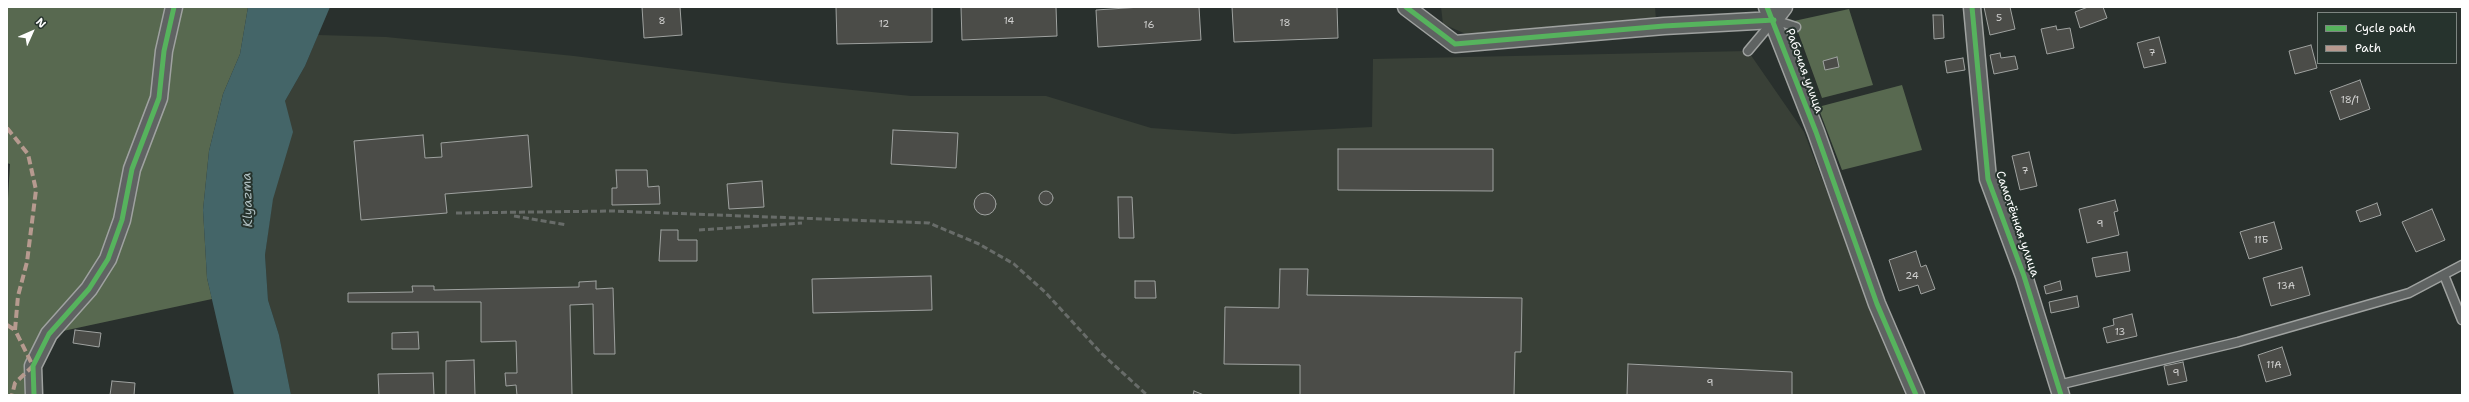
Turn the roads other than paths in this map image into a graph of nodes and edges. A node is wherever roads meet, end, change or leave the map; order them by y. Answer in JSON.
{"nodes":[{"id":1,"x":174,"y":7,"type":"edge"},
{"id":2,"x":1406,"y":7,"type":"edge"},
{"id":3,"x":1784,"y":7,"type":"edge"},
{"id":4,"x":1972,"y":7,"type":"edge"},
{"id":5,"x":1771,"y":13,"type":"edge"},
{"id":6,"x":1796,"y":27,"type":"dead end"},
{"id":7,"x":1748,"y":51,"type":"dead end"},
{"id":8,"x":2462,"y":265,"type":"edge"},
{"id":9,"x":2444,"y":275,"type":"junction"},
{"id":10,"x":2462,"y":320,"type":"edge"},
{"id":11,"x":2059,"y":390,"type":"edge"},
{"id":12,"x":34,"y":395,"type":"edge"},
{"id":13,"x":1916,"y":395,"type":"edge"}],
"edges":[{"from":1,"to":12,"type":"street"},
{"from":2,"to":5,"type":"street","name":"Рабочая улица"},
{"from":3,"to":5,"type":"street"},
{"from":4,"to":11,"type":"street","name":"Самотёчная улица"},
{"from":5,"to":6,"type":"lane"},
{"from":5,"to":7,"type":"lane"},
{"from":5,"to":13,"type":"street","name":"Рабочая улица"},
{"from":8,"to":9,"type":"lane"},
{"from":9,"to":10,"type":"lane"},
{"from":9,"to":11,"type":"lane"}]}
